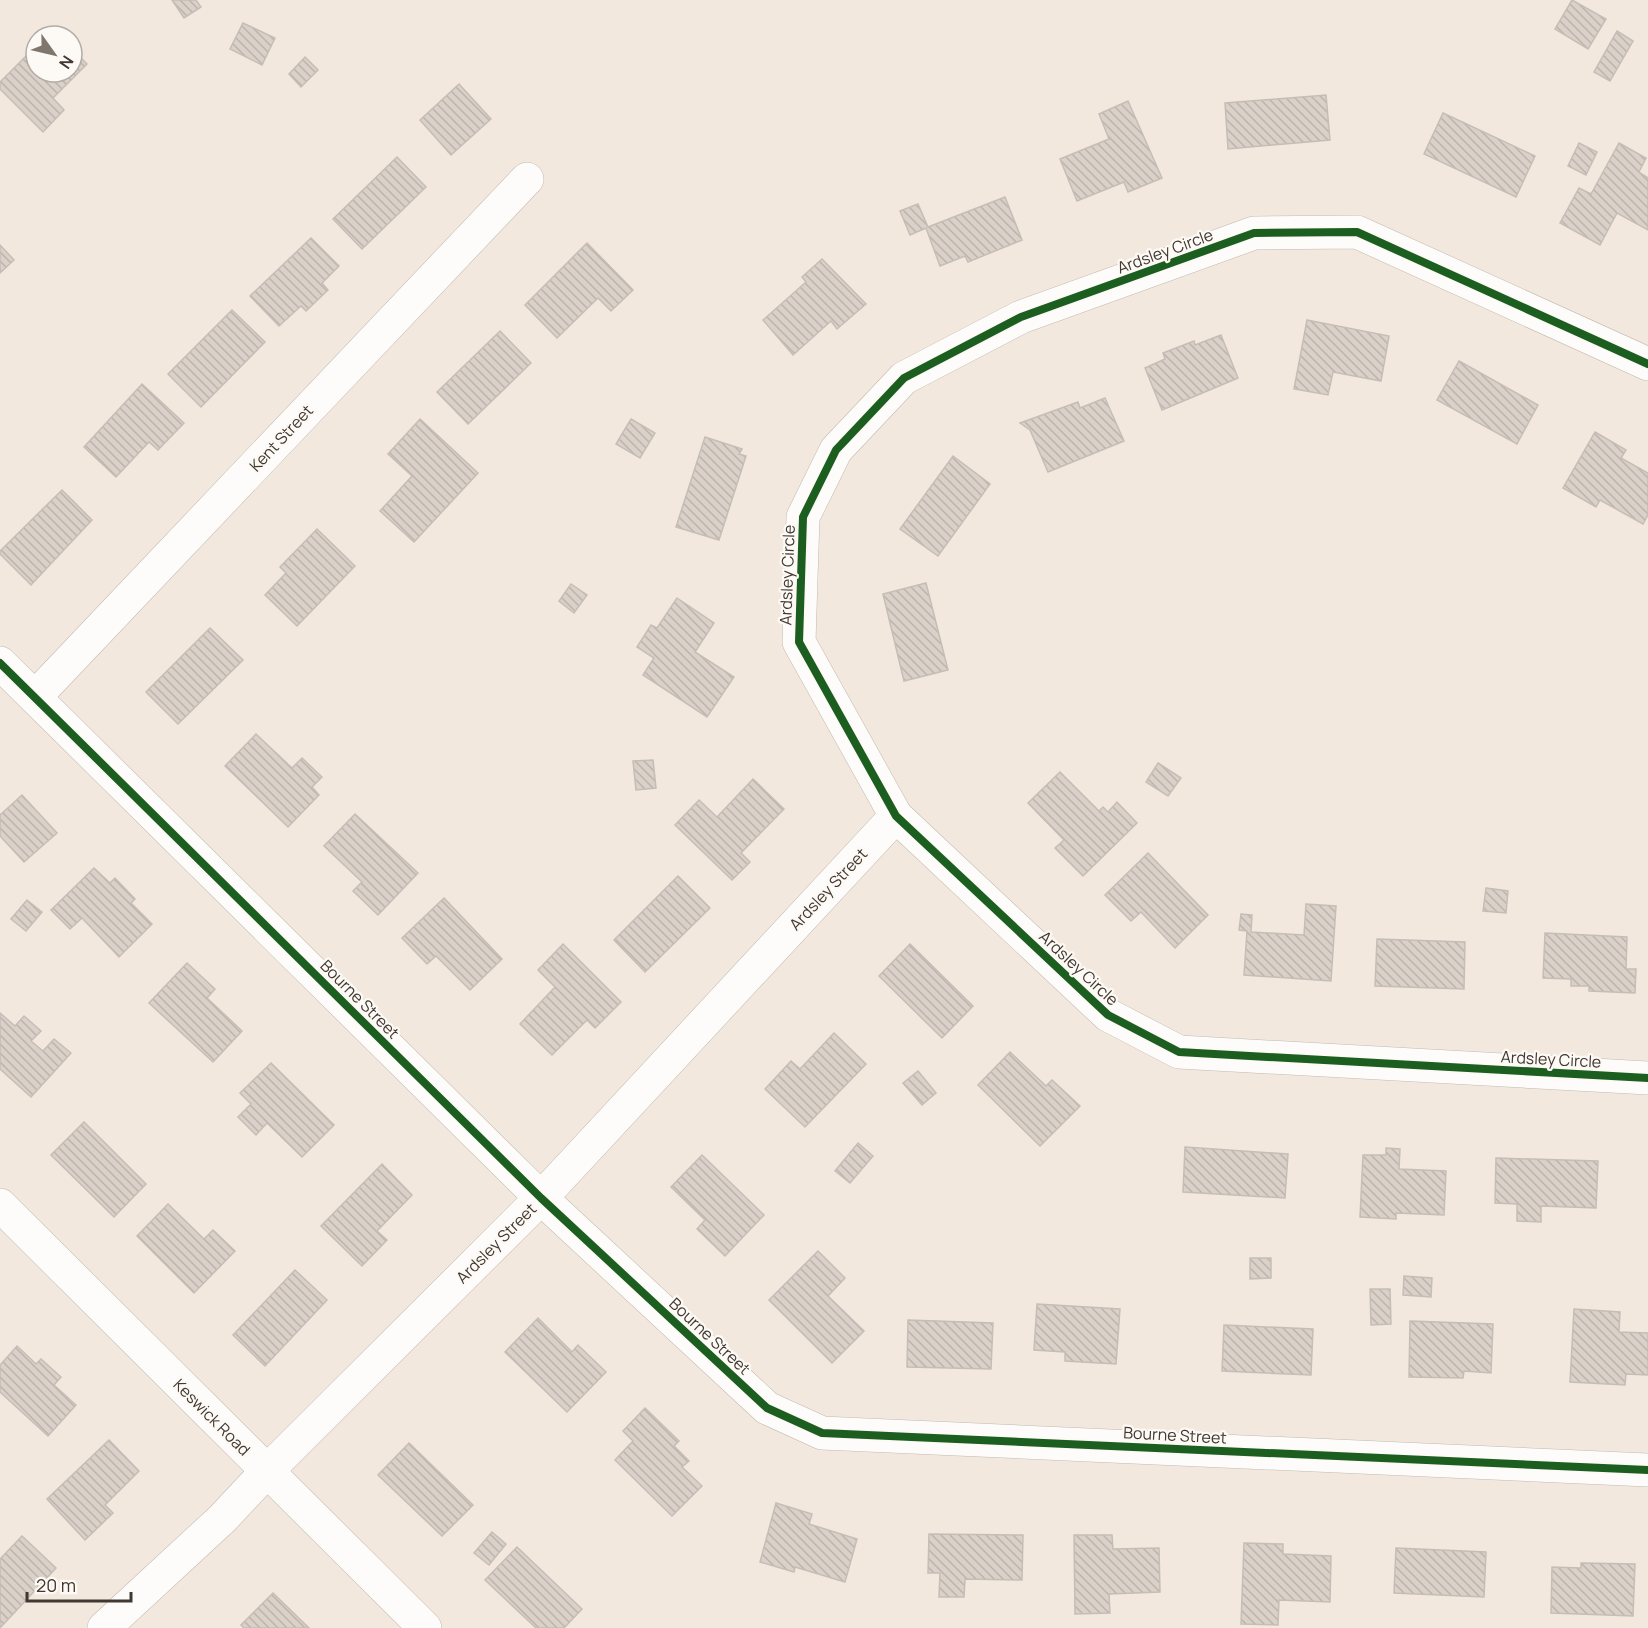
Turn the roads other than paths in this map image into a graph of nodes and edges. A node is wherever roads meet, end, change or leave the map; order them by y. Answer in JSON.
{"nodes":[{"id":1,"x":527,"y":179,"type":"dead end"},
{"id":2,"x":1648,"y":364,"type":"edge"},
{"id":3,"x":0,"y":663,"type":"edge"},
{"id":4,"x":35,"y":697,"type":"junction"},
{"id":5,"x":896,"y":816,"type":"junction"},
{"id":6,"x":1648,"y":1078,"type":"edge"},
{"id":7,"x":541,"y":1198,"type":"junction"},
{"id":8,"x":0,"y":1205,"type":"edge"},
{"id":9,"x":1648,"y":1470,"type":"edge"},
{"id":10,"x":267,"y":1471,"type":"junction"},
{"id":11,"x":104,"y":1628,"type":"edge"},
{"id":12,"x":425,"y":1628,"type":"edge"}],
"edges":[{"from":1,"to":4,"type":"street","name":"Kent Street"},
{"from":2,"to":5,"type":"street","name":"Ardsley Circle"},
{"from":3,"to":4,"type":"street","name":"Bourne Street"},
{"from":4,"to":7,"type":"street","name":"Bourne Street"},
{"from":5,"to":6,"type":"street","name":"Ardsley Circle"},
{"from":5,"to":7,"type":"street","name":"Ardsley Street"},
{"from":7,"to":9,"type":"street","name":"Bourne Street"},
{"from":7,"to":10,"type":"street","name":"Ardsley Street"},
{"from":8,"to":10,"type":"street","name":"Keswick Road"},
{"from":10,"to":11,"type":"street","name":"Ardsley Street"},
{"from":10,"to":12,"type":"street","name":"Keswick Road"}]}
